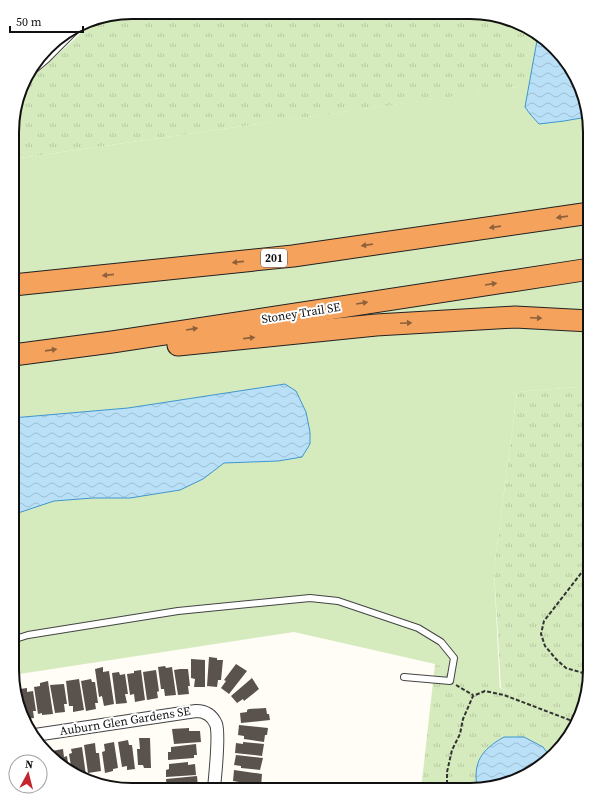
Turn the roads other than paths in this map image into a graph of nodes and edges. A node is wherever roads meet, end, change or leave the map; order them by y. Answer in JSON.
{"nodes":[{"id":1,"x":66,"y":40,"type":"edge"},
{"id":2,"x":43,"y":62,"type":"edge"},
{"id":3,"x":583,"y":214,"type":"edge"},
{"id":4,"x":583,"y":270,"type":"edge"},
{"id":5,"x":19,"y":284,"type":"edge"},
{"id":6,"x":583,"y":322,"type":"edge"},
{"id":7,"x":112,"y":342,"type":"junction"},
{"id":8,"x":19,"y":354,"type":"edge"},
{"id":9,"x":19,"y":638,"type":"edge"},
{"id":10,"x":404,"y":677,"type":"dead end"},
{"id":11,"x":39,"y":734,"type":"edge"},
{"id":12,"x":214,"y":783,"type":"edge"}],
"edges":[{"from":1,"to":2,"type":"lane"},
{"from":3,"to":5,"type":"highway","number":"201","one_way":true},
{"from":7,"to":4,"type":"highway","name":"Stoney Trail SE","one_way":true},
{"from":7,"to":6,"type":"highway","one_way":true},
{"from":8,"to":7,"type":"highway","name":"Stoney Trail SE","one_way":true},
{"from":9,"to":10,"type":"lane"},
{"from":11,"to":12,"type":"street","name":"Auburn Glen Gardens SE"}]}
